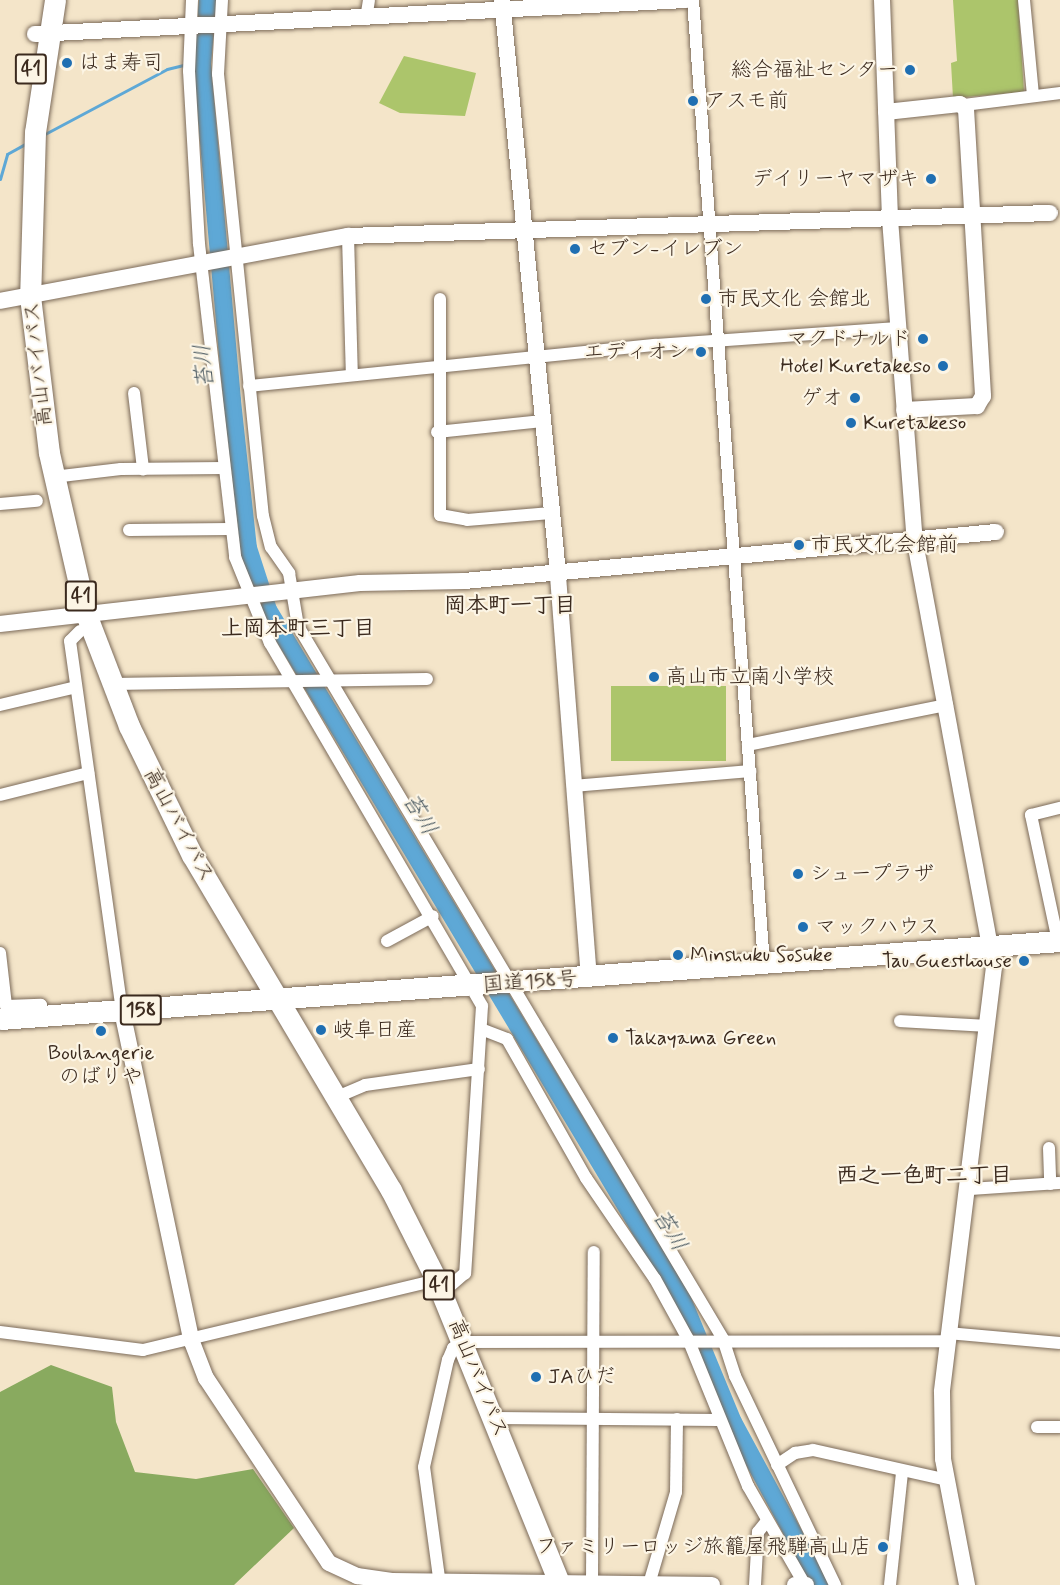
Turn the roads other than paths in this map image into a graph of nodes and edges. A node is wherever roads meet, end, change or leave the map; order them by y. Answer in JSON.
{"nodes":[{"id":1,"x":42,"y":0,"type":"edge"},
{"id":2,"x":55,"y":0,"type":"edge"},
{"id":3,"x":192,"y":0,"type":"edge"},
{"id":4,"x":222,"y":0,"type":"edge"},
{"id":5,"x":369,"y":0,"type":"edge"},
{"id":6,"x":686,"y":0,"type":"edge"},
{"id":7,"x":693,"y":0,"type":"edge"},
{"id":8,"x":882,"y":0,"type":"edge"},
{"id":9,"x":1024,"y":0,"type":"edge"},
{"id":10,"x":612,"y":2,"type":"edge"},
{"id":11,"x":502,"y":5,"type":"edge"},
{"id":12,"x":366,"y":19,"type":"junction"},
{"id":13,"x":218,"y":25,"type":"junction"},
{"id":14,"x":192,"y":26,"type":"junction"},
{"id":15,"x":42,"y":34,"type":"junction"},
{"id":16,"x":1060,"y":93,"type":"edge"},
{"id":17,"x":1033,"y":96,"type":"junction"},
{"id":18,"x":964,"y":105,"type":"junction"},
{"id":19,"x":886,"y":112,"type":"junction"},
{"id":20,"x":1050,"y":213,"type":"dead end"},
{"id":21,"x":970,"y":216,"type":"junction"},
{"id":22,"x":890,"y":219,"type":"junction"},
{"id":23,"x":711,"y":224,"type":"junction"},
{"id":24,"x":523,"y":230,"type":"junction"},
{"id":25,"x":348,"y":236,"type":"junction"},
{"id":26,"x":235,"y":256,"type":"junction"},
{"id":27,"x":205,"y":262,"type":"junction"},
{"id":28,"x":17,"y":298,"type":"edge"},
{"id":29,"x":440,"y":299,"type":"dead end"},
{"id":30,"x":898,"y":328,"type":"junction"},
{"id":31,"x":719,"y":340,"type":"junction"},
{"id":32,"x":536,"y":357,"type":"junction"},
{"id":33,"x":437,"y":367,"type":"junction"},
{"id":34,"x":352,"y":375,"type":"junction"},
{"id":35,"x":249,"y":386,"type":"junction"},
{"id":36,"x":134,"y":393,"type":"dead end"},
{"id":37,"x":904,"y":410,"type":"junction"},
{"id":38,"x":542,"y":421,"type":"junction"},
{"id":39,"x":436,"y":432,"type":"junction"},
{"id":40,"x":224,"y":468,"type":"junction"},
{"id":41,"x":143,"y":469,"type":"junction"},
{"id":42,"x":53,"y":477,"type":"junction"},
{"id":43,"x":37,"y":501,"type":"dead end"},
{"id":44,"x":0,"y":504,"type":"edge"},
{"id":45,"x":552,"y":513,"type":"junction"},
{"id":46,"x":230,"y":529,"type":"junction"},
{"id":47,"x":129,"y":530,"type":"dead end"},
{"id":48,"x":996,"y":532,"type":"dead end"},
{"id":49,"x":915,"y":542,"type":"junction"},
{"id":50,"x":735,"y":559,"type":"junction"},
{"id":51,"x":558,"y":572,"type":"junction"},
{"id":52,"x":287,"y":591,"type":"junction"},
{"id":53,"x":249,"y":594,"type":"junction"},
{"id":54,"x":80,"y":620,"type":"junction"},
{"id":55,"x":0,"y":624,"type":"edge"},
{"id":56,"x":427,"y":680,"type":"dead end"},
{"id":57,"x":330,"y":681,"type":"junction"},
{"id":58,"x":295,"y":682,"type":"junction"},
{"id":59,"x":113,"y":684,"type":"junction"},
{"id":60,"x":76,"y":687,"type":"junction"},
{"id":61,"x":0,"y":705,"type":"edge"},
{"id":62,"x":946,"y":705,"type":"junction"},
{"id":63,"x":748,"y":745,"type":"junction"},
{"id":64,"x":750,"y":771,"type":"junction"},
{"id":65,"x":88,"y":773,"type":"junction"},
{"id":66,"x":573,"y":786,"type":"junction"},
{"id":67,"x":0,"y":795,"type":"edge"},
{"id":68,"x":1060,"y":808,"type":"edge"},
{"id":69,"x":433,"y":916,"type":"junction"},
{"id":70,"x":387,"y":941,"type":"dead end"},
{"id":71,"x":1059,"y":941,"type":"edge"},
{"id":72,"x":993,"y":946,"type":"junction"},
{"id":73,"x":0,"y":953,"type":"edge"},
{"id":74,"x":764,"y":965,"type":"junction"},
{"id":75,"x":589,"y":978,"type":"junction"},
{"id":76,"x":509,"y":984,"type":"junction"},
{"id":77,"x":475,"y":987,"type":"junction"},
{"id":78,"x":274,"y":1002,"type":"junction"},
{"id":79,"x":122,"y":1011,"type":"junction"},
{"id":80,"x":43,"y":1017,"type":"junction"},
{"id":81,"x":0,"y":1019,"type":"edge"},
{"id":82,"x":900,"y":1021,"type":"dead end"},
{"id":83,"x":987,"y":1026,"type":"junction"},
{"id":84,"x":481,"y":1029,"type":"junction"},
{"id":85,"x":479,"y":1069,"type":"junction"},
{"id":86,"x":337,"y":1097,"type":"junction"},
{"id":87,"x":1049,"y":1148,"type":"dead end"},
{"id":88,"x":1055,"y":1184,"type":"edge"},
{"id":89,"x":969,"y":1189,"type":"junction"},
{"id":90,"x":594,"y":1252,"type":"dead end"},
{"id":91,"x":433,"y":1287,"type":"junction"},
{"id":92,"x":0,"y":1332,"type":"edge"},
{"id":93,"x":947,"y":1337,"type":"junction"},
{"id":94,"x":594,"y":1339,"type":"junction"},
{"id":95,"x":690,"y":1339,"type":"junction"},
{"id":96,"x":721,"y":1339,"type":"junction"},
{"id":97,"x":192,"y":1342,"type":"junction"},
{"id":98,"x":1060,"y":1343,"type":"edge"},
{"id":99,"x":458,"y":1345,"type":"junction"},
{"id":100,"x":496,"y":1418,"type":"junction"},
{"id":101,"x":594,"y":1418,"type":"junction"},
{"id":102,"x":676,"y":1419,"type":"junction"},
{"id":103,"x":718,"y":1420,"type":"junction"},
{"id":104,"x":1037,"y":1427,"type":"dead end"},
{"id":105,"x":1060,"y":1427,"type":"edge"},
{"id":106,"x":777,"y":1465,"type":"junction"},
{"id":107,"x":902,"y":1472,"type":"junction"},
{"id":108,"x":946,"y":1480,"type":"junction"},
{"id":109,"x":767,"y":1521,"type":"junction"},
{"id":110,"x":439,"y":1582,"type":"edge"},
{"id":111,"x":502,"y":1582,"type":"edge"},
{"id":112,"x":592,"y":1582,"type":"junction"},
{"id":113,"x":392,"y":1583,"type":"edge"},
{"id":114,"x":552,"y":1583,"type":"edge"},
{"id":115,"x":649,"y":1584,"type":"edge"},
{"id":116,"x":712,"y":1585,"type":"edge"},
{"id":117,"x":755,"y":1585,"type":"edge"},
{"id":118,"x":795,"y":1585,"type":"edge"},
{"id":119,"x":805,"y":1585,"type":"edge"},
{"id":120,"x":835,"y":1585,"type":"edge"},
{"id":121,"x":891,"y":1585,"type":"edge"},
{"id":122,"x":967,"y":1585,"type":"edge"}],
"edges":[{"from":1,"to":15,"type":"highway","name":"高山バイパス","number":"41"},
{"from":2,"to":15,"type":"highway","name":"高山バイパス","number":"41"},
{"from":3,"to":14,"type":"street"},
{"from":4,"to":13,"type":"street"},
{"from":5,"to":12,"type":"street"},
{"from":6,"to":10,"type":"street"},
{"from":7,"to":23,"type":"street"},
{"from":8,"to":19,"type":"street"},
{"from":9,"to":17,"type":"street"},
{"from":10,"to":11,"type":"street"},
{"from":11,"to":12,"type":"street"},
{"from":11,"to":24,"type":"street"},
{"from":12,"to":13,"type":"street"},
{"from":13,"to":14,"type":"street"},
{"from":13,"to":26,"type":"street"},
{"from":14,"to":15,"type":"street"},
{"from":14,"to":27,"type":"street"},
{"from":15,"to":28,"type":"highway","name":"高山バイパス","number":"41"},
{"from":16,"to":17,"type":"street"},
{"from":17,"to":18,"type":"street"},
{"from":18,"to":19,"type":"street"},
{"from":18,"to":21,"type":"street"},
{"from":19,"to":22,"type":"street"},
{"from":20,"to":21,"type":"street"},
{"from":21,"to":22,"type":"street"},
{"from":21,"to":37,"type":"street"},
{"from":22,"to":23,"type":"street"},
{"from":22,"to":30,"type":"street"},
{"from":23,"to":24,"type":"street"},
{"from":23,"to":31,"type":"street"},
{"from":24,"to":25,"type":"street"},
{"from":24,"to":32,"type":"street"},
{"from":25,"to":26,"type":"street"},
{"from":25,"to":34,"type":"street"},
{"from":26,"to":27,"type":"street"},
{"from":26,"to":35,"type":"street"},
{"from":27,"to":28,"type":"street"},
{"from":27,"to":40,"type":"street"},
{"from":28,"to":42,"type":"highway","name":"高山バイパス","number":"41"},
{"from":28,"to":54,"type":"highway","name":"高山バイパス","number":"41"},
{"from":29,"to":33,"type":"street"},
{"from":30,"to":31,"type":"street"},
{"from":30,"to":37,"type":"street"},
{"from":31,"to":32,"type":"street"},
{"from":31,"to":50,"type":"street"},
{"from":32,"to":33,"type":"street"},
{"from":32,"to":38,"type":"street"},
{"from":33,"to":34,"type":"street"},
{"from":33,"to":39,"type":"street"},
{"from":34,"to":35,"type":"street"},
{"from":35,"to":52,"type":"street"},
{"from":36,"to":41,"type":"street"},
{"from":37,"to":49,"type":"street"},
{"from":38,"to":39,"type":"street"},
{"from":38,"to":45,"type":"street"},
{"from":39,"to":45,"type":"street"},
{"from":40,"to":41,"type":"street"},
{"from":40,"to":46,"type":"street"},
{"from":41,"to":42,"type":"street"},
{"from":42,"to":54,"type":"highway","name":"高山バイパス","number":"41"},
{"from":43,"to":44,"type":"street"},
{"from":45,"to":51,"type":"street"},
{"from":46,"to":47,"type":"street"},
{"from":46,"to":53,"type":"street"},
{"from":48,"to":49,"type":"street"},
{"from":49,"to":50,"type":"street"},
{"from":49,"to":62,"type":"street"},
{"from":50,"to":51,"type":"street"},
{"from":50,"to":63,"type":"street"},
{"from":51,"to":52,"type":"street"},
{"from":51,"to":66,"type":"street"},
{"from":52,"to":53,"type":"street"},
{"from":52,"to":57,"type":"street"},
{"from":53,"to":54,"type":"street"},
{"from":53,"to":58,"type":"street"},
{"from":54,"to":55,"type":"street"},
{"from":54,"to":59,"type":"highway","name":"高山バイパス","number":"41"},
{"from":54,"to":60,"type":"street"},
{"from":54,"to":78,"type":"highway","name":"高山バイパス","number":"41"},
{"from":56,"to":57,"type":"street"},
{"from":57,"to":58,"type":"street"},
{"from":57,"to":76,"type":"street"},
{"from":58,"to":59,"type":"street"},
{"from":58,"to":69,"type":"street"},
{"from":59,"to":78,"type":"highway","name":"高山バイパス","number":"41"},
{"from":60,"to":61,"type":"street"},
{"from":60,"to":65,"type":"street"},
{"from":62,"to":63,"type":"street"},
{"from":62,"to":72,"type":"street"},
{"from":63,"to":64,"type":"street"},
{"from":64,"to":66,"type":"street"},
{"from":64,"to":74,"type":"street"},
{"from":65,"to":67,"type":"street"},
{"from":65,"to":79,"type":"street"},
{"from":66,"to":75,"type":"street"},
{"from":68,"to":71,"type":"street"},
{"from":69,"to":70,"type":"street"},
{"from":69,"to":77,"type":"street"},
{"from":71,"to":72,"type":"highway","name":"国道158号","number":"158"},
{"from":72,"to":74,"type":"highway","name":"国道158号","number":"158"},
{"from":72,"to":83,"type":"street"},
{"from":73,"to":80,"type":"street"},
{"from":74,"to":75,"type":"highway","name":"国道158号","number":"158"},
{"from":75,"to":76,"type":"highway","name":"国道158号","number":"158"},
{"from":76,"to":77,"type":"highway","name":"国道158号","number":"158"},
{"from":76,"to":96,"type":"street"},
{"from":77,"to":78,"type":"highway","name":"国道158号","number":"158"},
{"from":77,"to":84,"type":"street"},
{"from":78,"to":79,"type":"highway","name":"国道158号","number":"158"},
{"from":78,"to":86,"type":"highway","name":"高山バイパス","number":"41"},
{"from":78,"to":91,"type":"highway","name":"高山バイパス","number":"41"},
{"from":79,"to":80,"type":"highway","name":"国道158号","number":"158"},
{"from":79,"to":97,"type":"street"},
{"from":80,"to":81,"type":"highway","name":"国道158号","number":"158"},
{"from":82,"to":83,"type":"street"},
{"from":83,"to":89,"type":"street"},
{"from":84,"to":85,"type":"street"},
{"from":84,"to":95,"type":"street"},
{"from":85,"to":86,"type":"street"},
{"from":85,"to":91,"type":"street"},
{"from":86,"to":91,"type":"highway","name":"高山バイパス","number":"41"},
{"from":87,"to":88,"type":"street"},
{"from":88,"to":89,"type":"street"},
{"from":89,"to":93,"type":"street"},
{"from":90,"to":94,"type":"street"},
{"from":91,"to":97,"type":"street"},
{"from":91,"to":99,"type":"highway","name":"高山バイパス","number":"41"},
{"from":92,"to":97,"type":"street"},
{"from":93,"to":96,"type":"street"},
{"from":93,"to":98,"type":"street"},
{"from":93,"to":108,"type":"street"},
{"from":94,"to":95,"type":"street"},
{"from":94,"to":99,"type":"street"},
{"from":94,"to":101,"type":"street"},
{"from":95,"to":96,"type":"street"},
{"from":95,"to":103,"type":"street"},
{"from":96,"to":106,"type":"street"},
{"from":97,"to":113,"type":"street"},
{"from":99,"to":100,"type":"highway","name":"高山バイパス","number":"41"},
{"from":99,"to":110,"type":"street"},
{"from":99,"to":114,"type":"highway","name":"高山バイパス","number":"41"},
{"from":100,"to":101,"type":"street"},
{"from":100,"to":114,"type":"highway","name":"高山バイパス","number":"41"},
{"from":101,"to":102,"type":"street"},
{"from":101,"to":112,"type":"street"},
{"from":102,"to":103,"type":"street"},
{"from":102,"to":115,"type":"street"},
{"from":103,"to":109,"type":"street"},
{"from":104,"to":105,"type":"street"},
{"from":106,"to":107,"type":"street"},
{"from":106,"to":120,"type":"street"},
{"from":107,"to":108,"type":"street"},
{"from":107,"to":121,"type":"street"},
{"from":108,"to":122,"type":"street"},
{"from":109,"to":117,"type":"street"},
{"from":109,"to":119,"type":"street"},
{"from":110,"to":111,"type":"street"},
{"from":110,"to":113,"type":"street"},
{"from":111,"to":114,"type":"street"},
{"from":112,"to":114,"type":"street"},
{"from":112,"to":115,"type":"street"},
{"from":115,"to":116,"type":"street"},
{"from":118,"to":119,"type":"street"}]}
